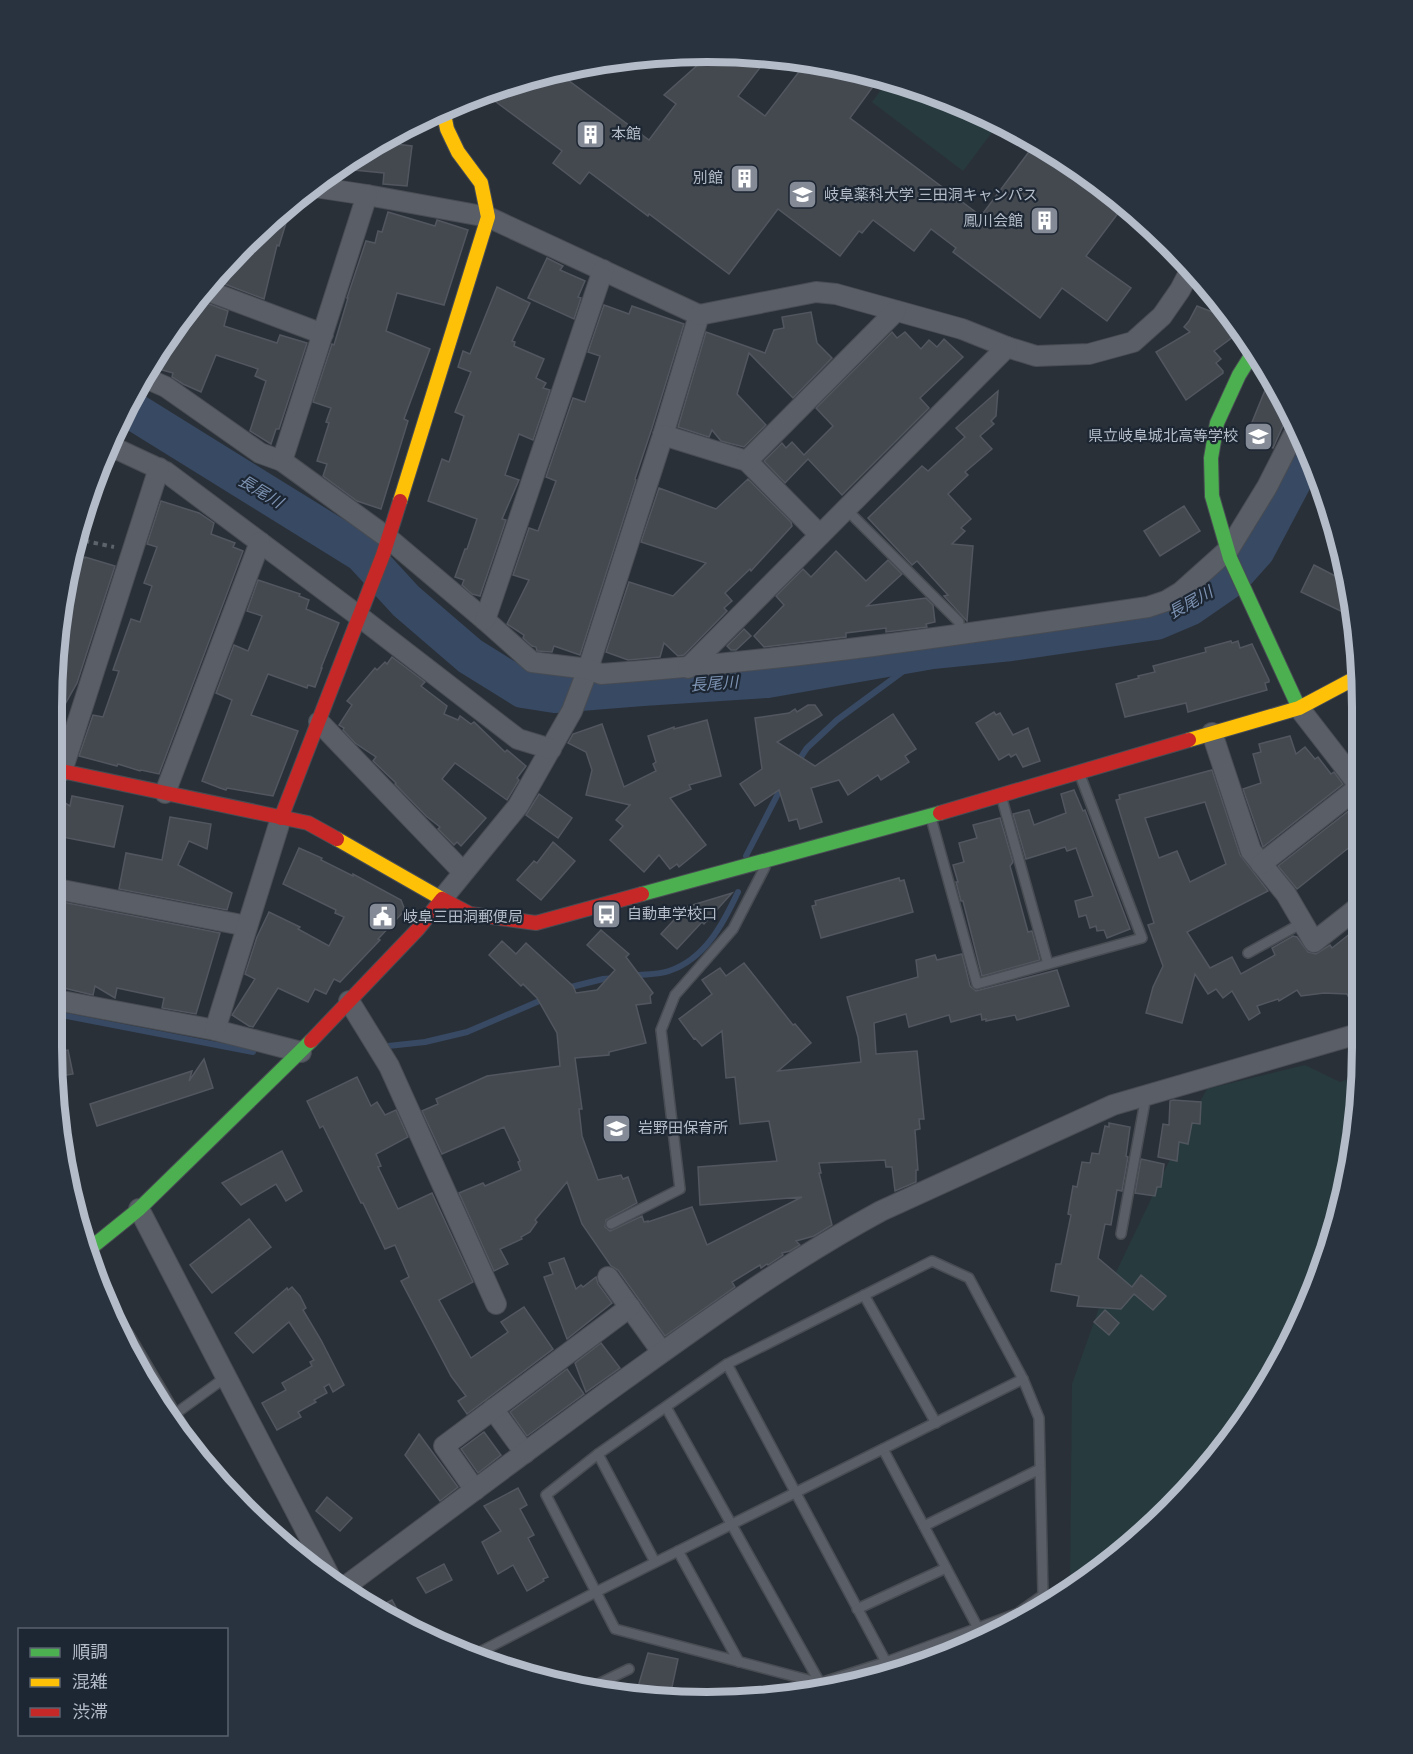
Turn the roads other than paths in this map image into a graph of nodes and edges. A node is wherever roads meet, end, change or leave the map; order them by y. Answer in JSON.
{"nodes":[{"id":1,"x":445,"y":118,"type":"edge"},
{"id":2,"x":323,"y":188,"type":"edge"},
{"id":3,"x":367,"y":195,"type":"junction"},
{"id":4,"x":488,"y":217,"type":"junction"},
{"id":5,"x":603,"y":270,"type":"junction"},
{"id":6,"x":1187,"y":277,"type":"edge"},
{"id":7,"x":213,"y":293,"type":"edge"},
{"id":8,"x":896,"y":310,"type":"junction"},
{"id":9,"x":699,"y":315,"type":"junction"},
{"id":10,"x":323,"y":334,"type":"junction"},
{"id":11,"x":1006,"y":347,"type":"junction"},
{"id":12,"x":1249,"y":358,"type":"edge"},
{"id":13,"x":150,"y":380,"type":"edge"},
{"id":14,"x":663,"y":435,"type":"junction"},
{"id":15,"x":1292,"y":437,"type":"edge"},
{"id":16,"x":116,"y":449,"type":"edge"},
{"id":17,"x":282,"y":461,"type":"junction"},
{"id":18,"x":747,"y":461,"type":"junction"},
{"id":19,"x":159,"y":468,"type":"junction"},
{"id":20,"x":846,"y":508,"type":"junction"},
{"id":21,"x":820,"y":535,"type":"junction"},
{"id":22,"x":260,"y":542,"type":"junction"},
{"id":23,"x":386,"y":547,"type":"junction"},
{"id":24,"x":1229,"y":553,"type":"junction"},
{"id":25,"x":360,"y":617,"type":"junction"},
{"id":26,"x":486,"y":620,"type":"junction"},
{"id":27,"x":959,"y":635,"type":"junction"},
{"id":28,"x":688,"y":668,"type":"junction"},
{"id":29,"x":586,"y":676,"type":"junction"},
{"id":30,"x":1351,"y":680,"type":"edge"},
{"id":31,"x":1299,"y":708,"type":"junction"},
{"id":32,"x":319,"y":722,"type":"junction"},
{"id":33,"x":1212,"y":733,"type":"junction"},
{"id":34,"x":551,"y":749,"type":"junction"},
{"id":35,"x":62,"y":756,"type":"edge"},
{"id":36,"x":62,"y":771,"type":"edge"},
{"id":37,"x":1078,"y":772,"type":"junction"},
{"id":38,"x":1352,"y":777,"type":"edge"},
{"id":39,"x":165,"y":793,"type":"junction"},
{"id":40,"x":1352,"y":793,"type":"edge"},
{"id":41,"x":1001,"y":795,"type":"junction"},
{"id":42,"x":930,"y":816,"type":"junction"},
{"id":43,"x":281,"y":818,"type":"junction"},
{"id":44,"x":768,"y":860,"type":"junction"},
{"id":45,"x":1261,"y":864,"type":"junction"},
{"id":46,"x":463,"y":872,"type":"junction"},
{"id":47,"x":62,"y":890,"type":"edge"},
{"id":48,"x":442,"y":898,"type":"junction"},
{"id":49,"x":1352,"y":912,"type":"edge"},
{"id":50,"x":1302,"y":923,"type":"junction"},
{"id":51,"x":247,"y":926,"type":"junction"},
{"id":52,"x":1248,"y":952,"type":"dead end"},
{"id":53,"x":1048,"y":964,"type":"junction"},
{"id":54,"x":62,"y":1001,"type":"edge"},
{"id":55,"x":350,"y":1001,"type":"junction"},
{"id":56,"x":215,"y":1030,"type":"junction"},
{"id":57,"x":1352,"y":1036,"type":"edge"},
{"id":58,"x":301,"y":1052,"type":"junction"},
{"id":59,"x":1146,"y":1096,"type":"junction"},
{"id":60,"x":139,"y":1209,"type":"junction"},
{"id":61,"x":611,"y":1224,"type":"dead end"},
{"id":62,"x":1121,"y":1234,"type":"dead end"},
{"id":63,"x":93,"y":1246,"type":"edge"},
{"id":64,"x":608,"y":1277,"type":"dead end"},
{"id":65,"x":864,"y":1295,"type":"junction"},
{"id":66,"x":496,"y":1304,"type":"dead end"},
{"id":67,"x":630,"y":1307,"type":"junction"},
{"id":68,"x":662,"y":1352,"type":"junction"},
{"id":69,"x":728,"y":1364,"type":"junction"},
{"id":70,"x":226,"y":1377,"type":"junction"},
{"id":71,"x":1023,"y":1379,"type":"junction"},
{"id":72,"x":666,"y":1407,"type":"junction"},
{"id":73,"x":493,"y":1409,"type":"junction"},
{"id":74,"x":175,"y":1414,"type":"edge"},
{"id":75,"x":936,"y":1423,"type":"junction"},
{"id":76,"x":883,"y":1449,"type":"junction"},
{"id":77,"x":525,"y":1453,"type":"junction"},
{"id":78,"x":598,"y":1454,"type":"junction"},
{"id":79,"x":1040,"y":1469,"type":"junction"},
{"id":80,"x":475,"y":1490,"type":"junction"},
{"id":81,"x":795,"y":1493,"type":"junction"},
{"id":82,"x":731,"y":1524,"type":"junction"},
{"id":83,"x":924,"y":1527,"type":"junction"},
{"id":84,"x":678,"y":1551,"type":"junction"},
{"id":85,"x":655,"y":1562,"type":"junction"},
{"id":86,"x":324,"y":1566,"type":"edge"},
{"id":87,"x":946,"y":1568,"type":"junction"},
{"id":88,"x":348,"y":1584,"type":"edge"},
{"id":89,"x":596,"y":1592,"type":"junction"},
{"id":90,"x":857,"y":1609,"type":"junction"},
{"id":91,"x":1024,"y":1609,"type":"edge"},
{"id":92,"x":1012,"y":1615,"type":"edge"},
{"id":93,"x":978,"y":1628,"type":"junction"},
{"id":94,"x":480,"y":1651,"type":"edge"},
{"id":95,"x":739,"y":1662,"type":"junction"},
{"id":96,"x":886,"y":1662,"type":"junction"},
{"id":97,"x":629,"y":1669,"type":"dead end"},
{"id":98,"x":826,"y":1681,"type":"edge"},
{"id":99,"x":818,"y":1682,"type":"edge"},
{"id":100,"x":600,"y":1683,"type":"edge"},
{"id":101,"x":820,"y":1683,"type":"edge"}],
"edges":[{"from":1,"to":4,"type":"street"},
{"from":2,"to":3,"type":"street"},
{"from":3,"to":4,"type":"street"},
{"from":3,"to":10,"type":"street"},
{"from":4,"to":5,"type":"street"},
{"from":4,"to":23,"type":"street"},
{"from":5,"to":9,"type":"street"},
{"from":5,"to":26,"type":"street"},
{"from":6,"to":11,"type":"street"},
{"from":7,"to":10,"type":"street"},
{"from":8,"to":9,"type":"street"},
{"from":8,"to":11,"type":"street"},
{"from":8,"to":18,"type":"street"},
{"from":9,"to":14,"type":"street"},
{"from":10,"to":17,"type":"street"},
{"from":11,"to":20,"type":"street"},
{"from":12,"to":24,"type":"street"},
{"from":13,"to":17,"type":"street"},
{"from":14,"to":18,"type":"street"},
{"from":14,"to":29,"type":"street"},
{"from":15,"to":24,"type":"street"},
{"from":16,"to":19,"type":"street"},
{"from":17,"to":23,"type":"street"},
{"from":18,"to":21,"type":"street"},
{"from":19,"to":22,"type":"street"},
{"from":19,"to":35,"type":"street"},
{"from":20,"to":21,"type":"street"},
{"from":20,"to":27,"type":"lane"},
{"from":21,"to":28,"type":"street"},
{"from":22,"to":25,"type":"street"},
{"from":22,"to":39,"type":"street"},
{"from":23,"to":25,"type":"street"},
{"from":23,"to":26,"type":"street"},
{"from":24,"to":27,"type":"street"},
{"from":24,"to":31,"type":"street"},
{"from":25,"to":32,"type":"street"},
{"from":25,"to":34,"type":"street"},
{"from":26,"to":29,"type":"street"},
{"from":27,"to":28,"type":"street"},
{"from":28,"to":29,"type":"street"},
{"from":29,"to":34,"type":"street"},
{"from":30,"to":31,"type":"street"},
{"from":31,"to":33,"type":"street"},
{"from":31,"to":38,"type":"street"},
{"from":32,"to":43,"type":"street"},
{"from":32,"to":46,"type":"street"},
{"from":33,"to":37,"type":"street"},
{"from":33,"to":45,"type":"street"},
{"from":34,"to":46,"type":"street"},
{"from":36,"to":39,"type":"street"},
{"from":37,"to":41,"type":"street"},
{"from":37,"to":53,"type":"lane"},
{"from":39,"to":43,"type":"street"},
{"from":40,"to":45,"type":"street"},
{"from":41,"to":42,"type":"street"},
{"from":41,"to":53,"type":"lane"},
{"from":42,"to":44,"type":"street"},
{"from":42,"to":53,"type":"lane"},
{"from":43,"to":48,"type":"street"},
{"from":43,"to":51,"type":"street"},
{"from":44,"to":48,"type":"street"},
{"from":44,"to":61,"type":"lane"},
{"from":45,"to":50,"type":"street"},
{"from":46,"to":48,"type":"street"},
{"from":47,"to":51,"type":"street"},
{"from":48,"to":55,"type":"street"},
{"from":49,"to":50,"type":"street"},
{"from":50,"to":52,"type":"lane"},
{"from":51,"to":56,"type":"street"},
{"from":54,"to":56,"type":"street"},
{"from":55,"to":58,"type":"street"},
{"from":55,"to":66,"type":"street"},
{"from":56,"to":58,"type":"street"},
{"from":57,"to":59,"type":"street"},
{"from":58,"to":60,"type":"street"},
{"from":59,"to":62,"type":"lane"},
{"from":59,"to":68,"type":"street"},
{"from":60,"to":63,"type":"street"},
{"from":60,"to":70,"type":"street"},
{"from":64,"to":67,"type":"street"},
{"from":65,"to":69,"type":"lane"},
{"from":65,"to":71,"type":"lane"},
{"from":65,"to":75,"type":"lane"},
{"from":67,"to":68,"type":"street"},
{"from":67,"to":73,"type":"street"},
{"from":68,"to":77,"type":"street"},
{"from":69,"to":72,"type":"lane"},
{"from":69,"to":81,"type":"lane"},
{"from":70,"to":74,"type":"lane"},
{"from":70,"to":86,"type":"street"},
{"from":71,"to":75,"type":"lane"},
{"from":71,"to":79,"type":"lane"},
{"from":72,"to":78,"type":"lane"},
{"from":72,"to":82,"type":"lane"},
{"from":73,"to":77,"type":"street"},
{"from":73,"to":80,"type":"street"},
{"from":75,"to":76,"type":"lane"},
{"from":76,"to":81,"type":"lane"},
{"from":76,"to":83,"type":"lane"},
{"from":77,"to":80,"type":"street"},
{"from":78,"to":85,"type":"lane"},
{"from":78,"to":89,"type":"lane"},
{"from":79,"to":83,"type":"lane"},
{"from":79,"to":91,"type":"lane"},
{"from":80,"to":88,"type":"street"},
{"from":81,"to":82,"type":"lane"},
{"from":81,"to":90,"type":"lane"},
{"from":82,"to":84,"type":"lane"},
{"from":82,"to":101,"type":"lane"},
{"from":83,"to":87,"type":"lane"},
{"from":84,"to":85,"type":"lane"},
{"from":84,"to":95,"type":"lane"},
{"from":85,"to":89,"type":"lane"},
{"from":87,"to":90,"type":"lane"},
{"from":87,"to":93,"type":"lane"},
{"from":89,"to":94,"type":"lane"},
{"from":89,"to":95,"type":"lane"},
{"from":90,"to":96,"type":"lane"},
{"from":92,"to":93,"type":"lane"},
{"from":93,"to":96,"type":"lane"},
{"from":95,"to":99,"type":"lane"},
{"from":96,"to":98,"type":"lane"},
{"from":97,"to":100,"type":"lane"}]}
